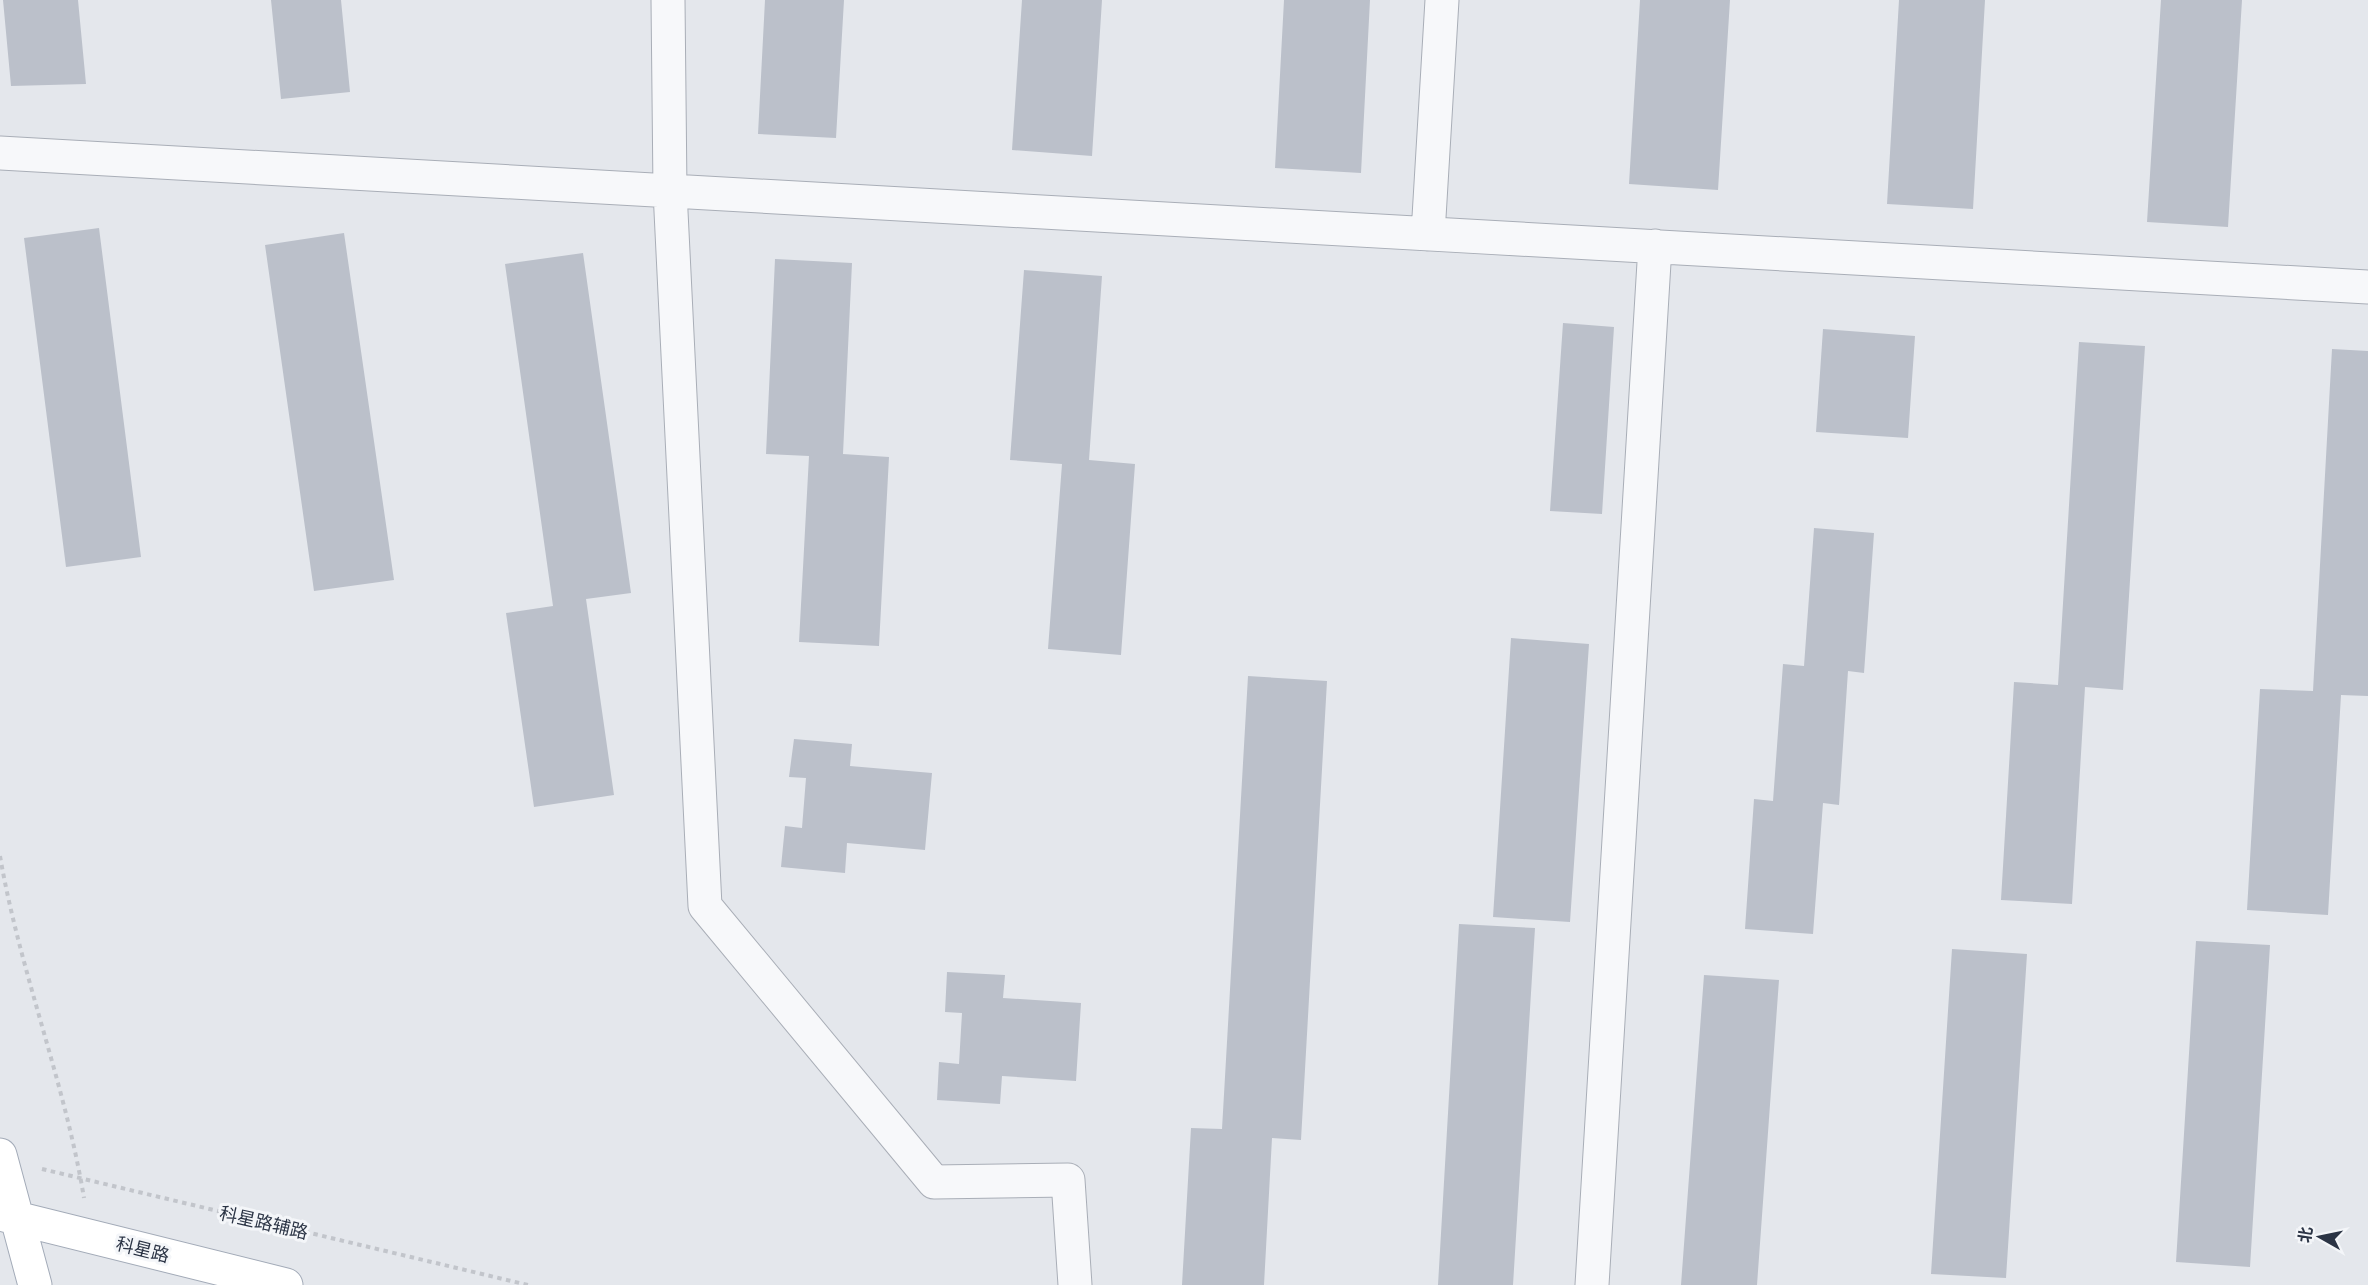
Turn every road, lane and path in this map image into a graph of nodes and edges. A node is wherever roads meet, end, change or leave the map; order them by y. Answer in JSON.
{"nodes":[{"id":1,"x":668,"y":0,"type":"edge"},
{"id":2,"x":1442,"y":0,"type":"edge"},
{"id":3,"x":0,"y":153,"type":"edge"},
{"id":4,"x":670,"y":191,"type":"junction"},
{"id":5,"x":1428,"y":234,"type":"junction"},
{"id":6,"x":1655,"y":246,"type":"junction"},
{"id":7,"x":2368,"y":287,"type":"edge"},
{"id":8,"x":0,"y":856,"type":"edge"},
{"id":9,"x":70,"y":1131,"type":"dead end"},
{"id":10,"x":0,"y":1155,"type":"edge"},
{"id":11,"x":8,"y":1216,"type":"edge"},
{"id":12,"x":35,"y":1285,"type":"edge"},
{"id":13,"x":286,"y":1285,"type":"edge"},
{"id":14,"x":528,"y":1285,"type":"edge"},
{"id":15,"x":1075,"y":1285,"type":"edge"},
{"id":16,"x":1592,"y":1285,"type":"edge"}],
"edges":[{"from":1,"to":4,"type":"street"},
{"from":2,"to":5,"type":"street"},
{"from":3,"to":4,"type":"street"},
{"from":4,"to":5,"type":"street"},
{"from":4,"to":15,"type":"street"},
{"from":5,"to":6,"type":"street"},
{"from":6,"to":7,"type":"street"},
{"from":6,"to":16,"type":"street"},
{"from":8,"to":9,"type":"path"},
{"from":10,"to":11,"type":"main road"},
{"from":10,"to":14,"type":"path","name":"科星路辅路"},
{"from":11,"to":12,"type":"main road"},
{"from":11,"to":13,"type":"main road","name":"科星路"}]}
